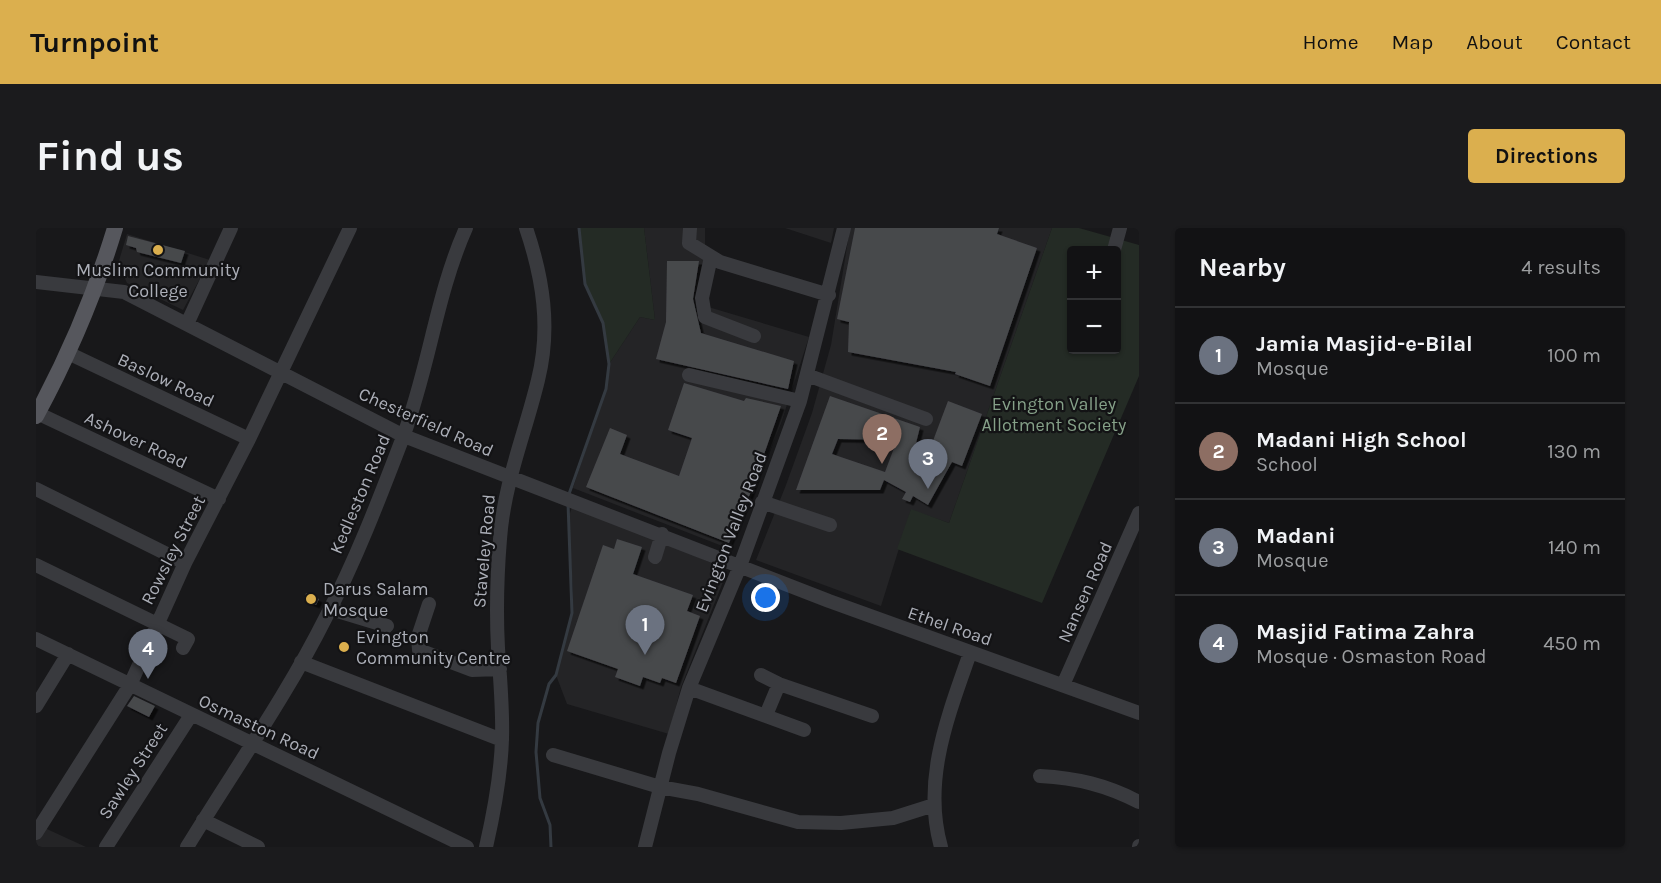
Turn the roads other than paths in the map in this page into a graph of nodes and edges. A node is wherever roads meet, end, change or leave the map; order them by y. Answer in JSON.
{"nodes":[{"id":1,"x":115,"y":228,"type":"edge"},
{"id":2,"x":231,"y":228,"type":"edge"},
{"id":3,"x":350,"y":228,"type":"edge"},
{"id":4,"x":466,"y":228,"type":"edge"},
{"id":5,"x":526,"y":228,"type":"edge"},
{"id":6,"x":690,"y":228,"type":"edge"},
{"id":7,"x":844,"y":228,"type":"edge"},
{"id":8,"x":1120,"y":228,"type":"edge"},
{"id":9,"x":1115,"y":246,"type":"edge"},
{"id":10,"x":707,"y":255,"type":"junction"},
{"id":11,"x":36,"y":282,"type":"edge"},
{"id":12,"x":96,"y":289,"type":"junction"},
{"id":13,"x":829,"y":295,"type":"junction"},
{"id":14,"x":187,"y":324,"type":"junction"},
{"id":15,"x":754,"y":336,"type":"dead end"},
{"id":16,"x":68,"y":353,"type":"junction"},
{"id":17,"x":280,"y":372,"type":"junction"},
{"id":18,"x":689,"y":375,"type":"dead end"},
{"id":19,"x":807,"y":375,"type":"junction"},
{"id":20,"x":800,"y":401,"type":"junction"},
{"id":21,"x":37,"y":415,"type":"edge"},
{"id":22,"x":926,"y":419,"type":"dead end"},
{"id":23,"x":404,"y":436,"type":"junction"},
{"id":24,"x":249,"y":438,"type":"junction"},
{"id":25,"x":509,"y":479,"type":"junction"},
{"id":26,"x":36,"y":489,"type":"edge"},
{"id":27,"x":219,"y":499,"type":"junction"},
{"id":28,"x":762,"y":502,"type":"junction"},
{"id":29,"x":1139,"y":513,"type":"edge"},
{"id":30,"x":830,"y":525,"type":"dead end"},
{"id":31,"x":662,"y":534,"type":"junction"},
{"id":32,"x":655,"y":557,"type":"dead end"},
{"id":33,"x":185,"y":563,"type":"junction"},
{"id":34,"x":36,"y":565,"type":"edge"},
{"id":35,"x":746,"y":568,"type":"junction"},
{"id":36,"x":429,"y":604,"type":"dead end"},
{"id":37,"x":331,"y":609,"type":"junction"},
{"id":38,"x":157,"y":624,"type":"junction"},
{"id":39,"x":387,"y":626,"type":"dead end"},
{"id":40,"x":36,"y":639,"type":"edge"},
{"id":41,"x":183,"y":648,"type":"dead end"},
{"id":42,"x":68,"y":654,"type":"junction"},
{"id":43,"x":970,"y":654,"type":"junction"},
{"id":44,"x":301,"y":662,"type":"junction"},
{"id":45,"x":500,"y":669,"type":"junction"},
{"id":46,"x":761,"y":675,"type":"dead end"},
{"id":47,"x":779,"y":684,"type":"junction"},
{"id":48,"x":130,"y":685,"type":"junction"},
{"id":49,"x":1063,"y":685,"type":"junction"},
{"id":50,"x":689,"y":688,"type":"junction"},
{"id":51,"x":36,"y":706,"type":"edge"},
{"id":52,"x":1139,"y":713,"type":"edge"},
{"id":53,"x":191,"y":715,"type":"junction"},
{"id":54,"x":766,"y":716,"type":"junction"},
{"id":55,"x":872,"y":716,"type":"dead end"},
{"id":56,"x":804,"y":730,"type":"dead end"},
{"id":57,"x":502,"y":740,"type":"junction"},
{"id":58,"x":254,"y":744,"type":"junction"},
{"id":59,"x":554,"y":755,"type":"dead end"},
{"id":60,"x":1040,"y":776,"type":"dead end"},
{"id":61,"x":660,"y":788,"type":"junction"},
{"id":62,"x":1139,"y":802,"type":"edge"},
{"id":63,"x":934,"y":806,"type":"junction"},
{"id":64,"x":203,"y":820,"type":"junction"},
{"id":65,"x":36,"y":833,"type":"edge"},
{"id":66,"x":106,"y":847,"type":"edge"},
{"id":67,"x":187,"y":847,"type":"edge"},
{"id":68,"x":258,"y":847,"type":"edge"},
{"id":69,"x":467,"y":847,"type":"edge"},
{"id":70,"x":486,"y":847,"type":"edge"},
{"id":71,"x":645,"y":847,"type":"edge"},
{"id":72,"x":941,"y":847,"type":"edge"}],
"edges":[{"from":1,"to":12,"type":"main road"},
{"from":2,"to":14,"type":"street"},
{"from":3,"to":17,"type":"street","name":"Rowsley Street"},
{"from":4,"to":23,"type":"street","name":"Kedleston Road"},
{"from":5,"to":25,"type":"street","name":"Staveley Road"},
{"from":6,"to":10,"type":"street"},
{"from":7,"to":13,"type":"street","name":"Evington Valley Road"},
{"from":8,"to":9,"type":"street"},
{"from":10,"to":13,"type":"street"},
{"from":10,"to":15,"type":"street"},
{"from":11,"to":12,"type":"street","name":"Chesterfield Road"},
{"from":12,"to":14,"type":"street","name":"Chesterfield Road"},
{"from":12,"to":16,"type":"main road"},
{"from":13,"to":19,"type":"street","name":"Evington Valley Road"},
{"from":14,"to":17,"type":"street","name":"Chesterfield Road"},
{"from":16,"to":21,"type":"main road"},
{"from":16,"to":24,"type":"street","name":"Baslow Road"},
{"from":17,"to":23,"type":"street","name":"Chesterfield Road"},
{"from":17,"to":24,"type":"street","name":"Rowsley Street"},
{"from":18,"to":20,"type":"street"},
{"from":19,"to":20,"type":"street","name":"Evington Valley Road"},
{"from":19,"to":22,"type":"street"},
{"from":20,"to":28,"type":"street","name":"Evington Valley Road"},
{"from":21,"to":27,"type":"street","name":"Ashover Road"},
{"from":23,"to":25,"type":"street","name":"Chesterfield Road"},
{"from":23,"to":37,"type":"street","name":"Kedleston Road"},
{"from":24,"to":27,"type":"street","name":"Rowsley Street"},
{"from":25,"to":31,"type":"street","name":"Chesterfield Road"},
{"from":25,"to":45,"type":"street","name":"Staveley Road"},
{"from":26,"to":33,"type":"street"},
{"from":27,"to":33,"type":"street","name":"Rowsley Street"},
{"from":28,"to":30,"type":"street"},
{"from":28,"to":35,"type":"street","name":"Evington Valley Road"},
{"from":29,"to":49,"type":"street","name":"Nansen Road"},
{"from":31,"to":32,"type":"street"},
{"from":31,"to":35,"type":"street","name":"Chesterfield Road"},
{"from":33,"to":38,"type":"street","name":"Rowsley Street"},
{"from":34,"to":38,"type":"street"},
{"from":35,"to":43,"type":"street","name":"Ethel Road"},
{"from":35,"to":50,"type":"street","name":"Evington Valley Road"},
{"from":36,"to":45,"type":"street"},
{"from":37,"to":39,"type":"street"},
{"from":37,"to":44,"type":"street","name":"Kedleston Road"},
{"from":38,"to":41,"type":"street"},
{"from":38,"to":48,"type":"street","name":"Rowsley Street"},
{"from":40,"to":42,"type":"street","name":"Osmaston Road"},
{"from":42,"to":48,"type":"street","name":"Osmaston Road"},
{"from":42,"to":51,"type":"street"},
{"from":43,"to":49,"type":"street","name":"Ethel Road"},
{"from":43,"to":63,"type":"street"},
{"from":44,"to":57,"type":"street"},
{"from":44,"to":58,"type":"street","name":"Kedleston Road"},
{"from":45,"to":57,"type":"street","name":"Staveley Road"},
{"from":46,"to":47,"type":"street"},
{"from":47,"to":54,"type":"street"},
{"from":47,"to":55,"type":"street"},
{"from":48,"to":53,"type":"street","name":"Osmaston Road"},
{"from":48,"to":65,"type":"street","name":"Rowsley Street"},
{"from":49,"to":52,"type":"street","name":"Ethel Road"},
{"from":50,"to":54,"type":"street"},
{"from":50,"to":61,"type":"street","name":"Evington Valley Road"},
{"from":53,"to":58,"type":"street","name":"Osmaston Road"},
{"from":53,"to":66,"type":"street","name":"Sawley Street"},
{"from":54,"to":56,"type":"street"},
{"from":57,"to":70,"type":"street","name":"Staveley Road"},
{"from":58,"to":64,"type":"street","name":"Kedleston Road"},
{"from":58,"to":69,"type":"street","name":"Osmaston Road"},
{"from":59,"to":61,"type":"street"},
{"from":60,"to":62,"type":"street"},
{"from":61,"to":63,"type":"street"},
{"from":61,"to":71,"type":"street","name":"Evington Valley Road"},
{"from":63,"to":72,"type":"street"},
{"from":64,"to":67,"type":"street","name":"Kedleston Road"},
{"from":64,"to":68,"type":"street"}]}
